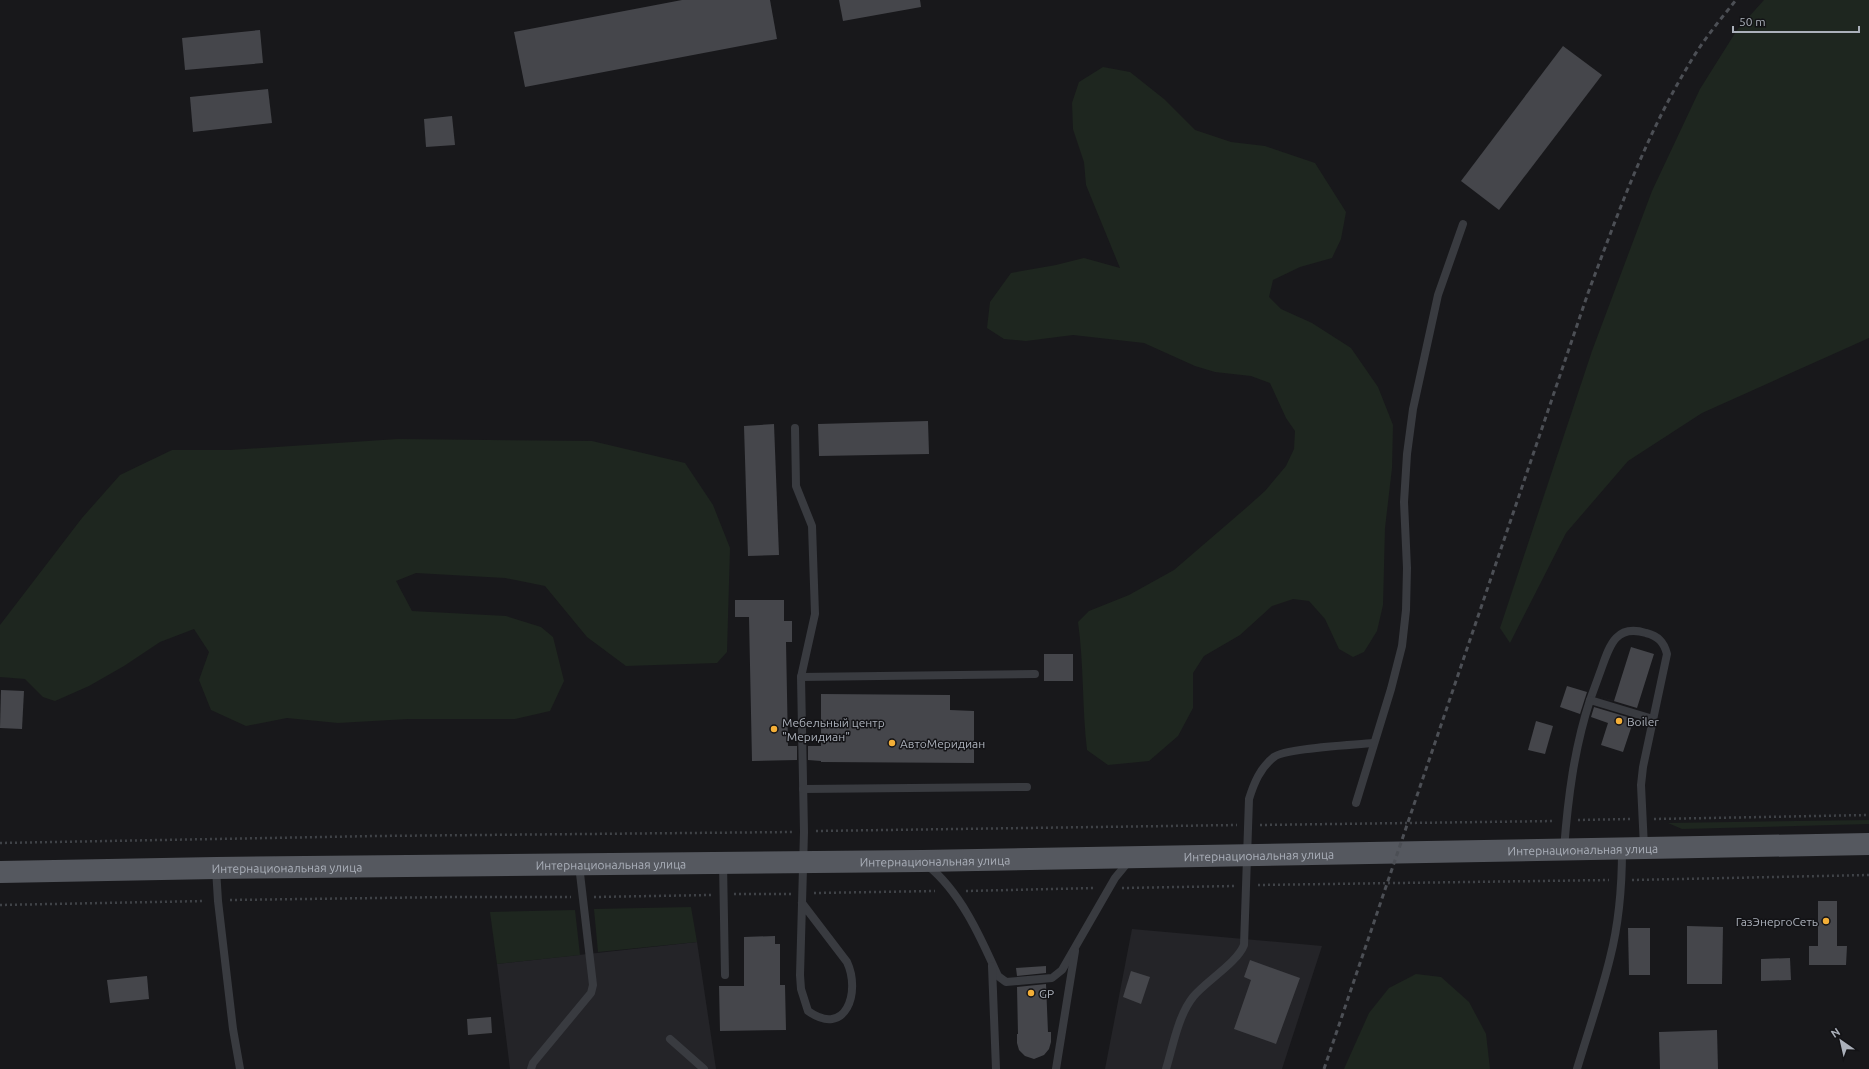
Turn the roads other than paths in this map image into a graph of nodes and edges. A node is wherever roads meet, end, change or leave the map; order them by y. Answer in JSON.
{"nodes":[{"id":1,"x":1462,"y":224,"type":"dead end"},
{"id":2,"x":795,"y":428,"type":"dead end"},
{"id":3,"x":1035,"y":674,"type":"dead end"},
{"id":4,"x":801,"y":677,"type":"junction"},
{"id":5,"x":1590,"y":700,"type":"junction"},
{"id":6,"x":1652,"y":719,"type":"junction"},
{"id":7,"x":1373,"y":743,"type":"junction"},
{"id":8,"x":1027,"y":787,"type":"dead end"},
{"id":9,"x":803,"y":789,"type":"junction"},
{"id":10,"x":1356,"y":803,"type":"dead end"},
{"id":11,"x":1869,"y":844,"type":"edge"},
{"id":12,"x":1622,"y":848,"type":"junction"},
{"id":13,"x":1644,"y":848,"type":"junction"},
{"id":14,"x":1564,"y":849,"type":"junction"},
{"id":15,"x":1249,"y":854,"type":"junction"},
{"id":16,"x":1133,"y":856,"type":"junction"},
{"id":17,"x":922,"y":861,"type":"junction"},
{"id":18,"x":723,"y":862,"type":"junction"},
{"id":19,"x":803,"y":862,"type":"junction"},
{"id":20,"x":579,"y":864,"type":"junction"},
{"id":21,"x":216,"y":868,"type":"junction"},
{"id":22,"x":0,"y":872,"type":"edge"},
{"id":23,"x":802,"y":903,"type":"junction"},
{"id":24,"x":1076,"y":946,"type":"junction"},
{"id":25,"x":992,"y":962,"type":"junction"},
{"id":26,"x":725,"y":975,"type":"dead end"},
{"id":27,"x":670,"y":1039,"type":"dead end"},
{"id":28,"x":240,"y":1069,"type":"edge"},
{"id":29,"x":531,"y":1069,"type":"edge"},
{"id":30,"x":704,"y":1069,"type":"edge"},
{"id":31,"x":996,"y":1069,"type":"edge"},
{"id":32,"x":1056,"y":1069,"type":"edge"},
{"id":33,"x":1166,"y":1069,"type":"edge"},
{"id":34,"x":1577,"y":1069,"type":"edge"}],
"edges":[{"from":1,"to":7,"type":"lane"},
{"from":2,"to":4,"type":"lane"},
{"from":3,"to":4,"type":"lane"},
{"from":4,"to":9,"type":"lane"},
{"from":5,"to":6,"type":"lane"},
{"from":5,"to":6,"type":"lane"},
{"from":5,"to":14,"type":"lane"},
{"from":6,"to":13,"type":"lane"},
{"from":7,"to":10,"type":"lane"},
{"from":7,"to":15,"type":"lane"},
{"from":8,"to":9,"type":"lane"},
{"from":9,"to":19,"type":"lane"},
{"from":11,"to":13,"type":"main road","name":"Интернациональная улица"},
{"from":12,"to":13,"type":"main road","name":"Интернациональная улица"},
{"from":12,"to":14,"type":"main road","name":"Интернациональная улица"},
{"from":12,"to":34,"type":"lane"},
{"from":14,"to":15,"type":"main road","name":"Интернациональная улица"},
{"from":15,"to":16,"type":"main road","name":"Интернациональная улица"},
{"from":15,"to":33,"type":"lane"},
{"from":16,"to":17,"type":"main road","name":"Интернациональная улица"},
{"from":16,"to":24,"type":"lane"},
{"from":17,"to":19,"type":"main road","name":"Интернациональная улица"},
{"from":17,"to":25,"type":"lane"},
{"from":18,"to":19,"type":"main road","name":"Интернациональная улица"},
{"from":18,"to":20,"type":"main road","name":"Интернациональная улица"},
{"from":18,"to":26,"type":"lane"},
{"from":19,"to":23,"type":"lane"},
{"from":20,"to":21,"type":"main road","name":"Интернациональная улица"},
{"from":20,"to":29,"type":"lane"},
{"from":21,"to":22,"type":"main road","name":"Интернациональная улица"},
{"from":21,"to":28,"type":"lane"},
{"from":23,"to":23,"type":"lane"},
{"from":24,"to":25,"type":"lane"},
{"from":24,"to":32,"type":"lane"},
{"from":25,"to":31,"type":"lane"},
{"from":27,"to":30,"type":"lane"}]}
